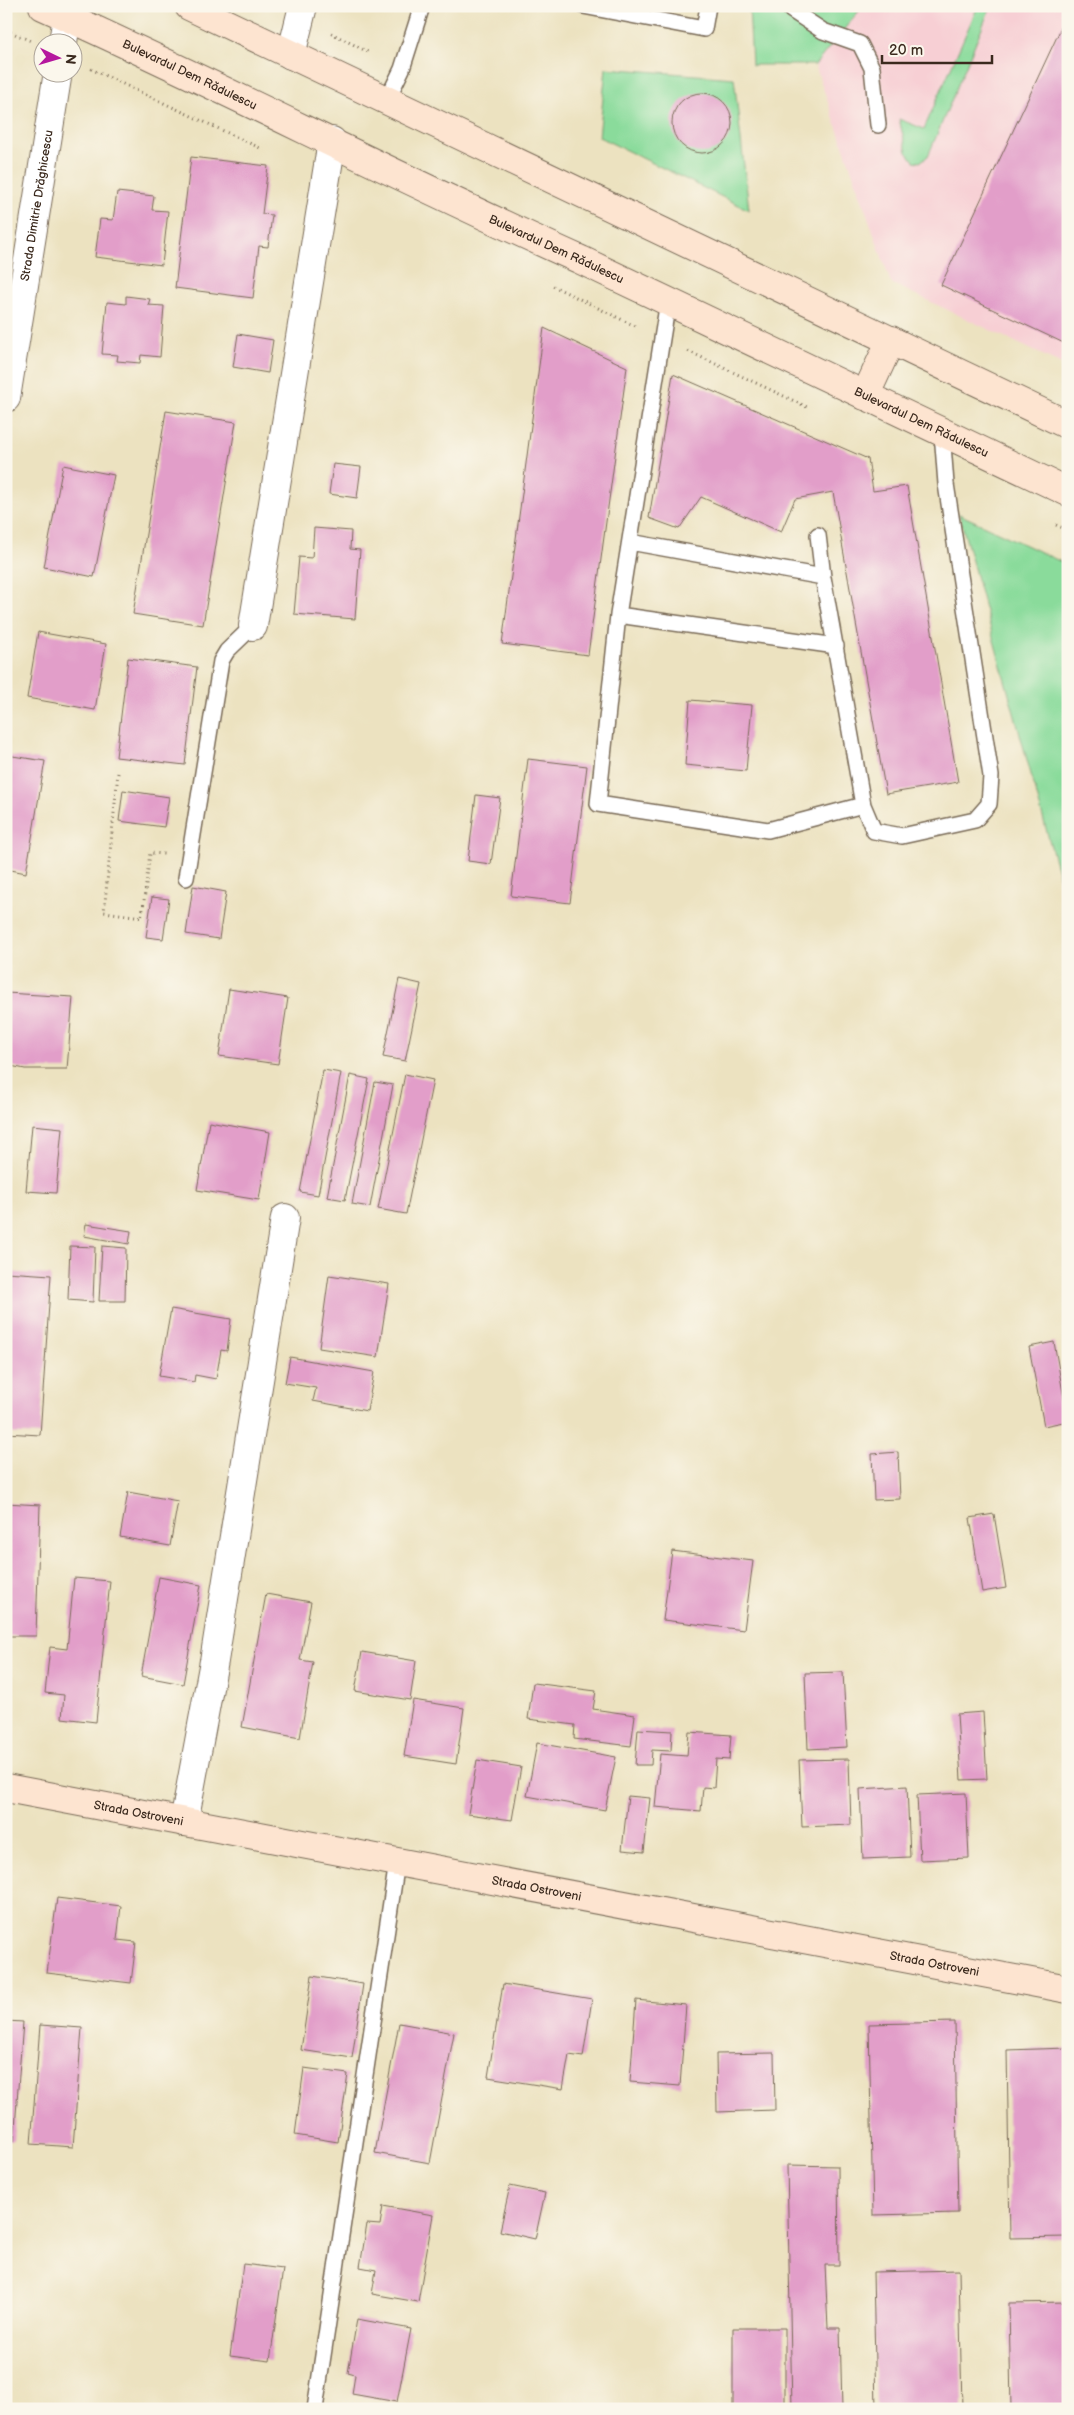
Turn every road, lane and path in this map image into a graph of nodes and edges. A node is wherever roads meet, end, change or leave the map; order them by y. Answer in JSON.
{"nodes":[{"id":1,"x":42,"y":6,"type":"edge"},
{"id":2,"x":188,"y":6,"type":"edge"},
{"id":3,"x":303,"y":6,"type":"edge"},
{"id":4,"x":422,"y":6,"type":"edge"},
{"id":5,"x":584,"y":6,"type":"edge"},
{"id":6,"x":708,"y":6,"type":"edge"},
{"id":7,"x":790,"y":6,"type":"edge"},
{"id":8,"x":6,"y":30,"type":"edge"},
{"id":9,"x":65,"y":30,"type":"edge"},
{"id":10,"x":32,"y":41,"type":"edge"},
{"id":11,"x":291,"y":55,"type":"junction"},
{"id":12,"x":82,"y":74,"type":"edge"},
{"id":13,"x":67,"y":82,"type":"edge"},
{"id":14,"x":387,"y":100,"type":"junction"},
{"id":15,"x":878,"y":125,"type":"dead end"},
{"id":16,"x":332,"y":141,"type":"junction"},
{"id":17,"x":263,"y":149,"type":"dead end"},
{"id":18,"x":548,"y":284,"type":"dead end"},
{"id":19,"x":668,"y":301,"type":"junction"},
{"id":20,"x":662,"y":339,"type":"junction"},
{"id":21,"x":891,"y":340,"type":"junction"},
{"id":22,"x":865,"y":396,"type":"junction"},
{"id":23,"x":6,"y":398,"type":"edge"},
{"id":24,"x":812,"y":410,"type":"dead end"},
{"id":25,"x":1068,"y":425,"type":"edge"},
{"id":26,"x":942,"y":432,"type":"junction"},
{"id":27,"x":1068,"y":492,"type":"edge"},
{"id":28,"x":1050,"y":522,"type":"dead end"},
{"id":29,"x":1068,"y":530,"type":"edge"},
{"id":30,"x":818,"y":535,"type":"dead end"},
{"id":31,"x":630,"y":542,"type":"junction"},
{"id":32,"x":824,"y":577,"type":"junction"},
{"id":33,"x":618,"y":615,"type":"junction"},
{"id":34,"x":253,"y":626,"type":"joint"},
{"id":35,"x":836,"y":646,"type":"junction"},
{"id":36,"x":118,"y":773,"type":"dead end"},
{"id":37,"x":863,"y":805,"type":"junction"},
{"id":38,"x":189,"y":858,"type":"junction"},
{"id":39,"x":186,"y":878,"type":"dead end"},
{"id":40,"x":285,"y":1218,"type":"dead end"},
{"id":41,"x":6,"y":1788,"type":"edge"},
{"id":42,"x":184,"y":1822,"type":"junction"},
{"id":43,"x":397,"y":1862,"type":"junction"},
{"id":44,"x":1068,"y":1989,"type":"edge"},
{"id":45,"x":315,"y":2409,"type":"edge"}],
"edges":[{"from":1,"to":9,"type":"main road","name":"Bulevardul Dem Rădulescu"},
{"from":2,"to":11,"type":"main road"},
{"from":3,"to":11,"type":"street"},
{"from":4,"to":14,"type":"lane"},
{"from":5,"to":6,"type":"lane"},
{"from":7,"to":15,"type":"lane"},
{"from":8,"to":10,"type":"path"},
{"from":9,"to":16,"type":"main road","name":"Bulevardul Dem Rădulescu"},
{"from":11,"to":14,"type":"main road"},
{"from":12,"to":17,"type":"path"},
{"from":13,"to":23,"type":"street","name":"Strada Dimitrie Drăghicescu"},
{"from":14,"to":21,"type":"main road"},
{"from":16,"to":19,"type":"main road","name":"Bulevardul Dem Rădulescu"},
{"from":16,"to":34,"type":"street"},
{"from":18,"to":20,"type":"path"},
{"from":19,"to":20,"type":"lane"},
{"from":19,"to":22,"type":"main road","name":"Bulevardul Dem Rădulescu"},
{"from":20,"to":24,"type":"path"},
{"from":20,"to":31,"type":"lane"},
{"from":21,"to":22,"type":"main road"},
{"from":21,"to":25,"type":"main road"},
{"from":22,"to":26,"type":"main road","name":"Bulevardul Dem Rădulescu"},
{"from":26,"to":27,"type":"main road","name":"Bulevardul Dem Rădulescu"},
{"from":26,"to":37,"type":"lane"},
{"from":28,"to":29,"type":"path"},
{"from":30,"to":32,"type":"lane"},
{"from":31,"to":32,"type":"lane"},
{"from":31,"to":33,"type":"lane"},
{"from":32,"to":35,"type":"lane"},
{"from":33,"to":35,"type":"lane"},
{"from":33,"to":37,"type":"lane"},
{"from":34,"to":38,"type":"lane"},
{"from":35,"to":37,"type":"lane"},
{"from":36,"to":38,"type":"path"},
{"from":38,"to":39,"type":"lane"},
{"from":40,"to":42,"type":"street"},
{"from":41,"to":42,"type":"main road","name":"Strada Ostroveni"},
{"from":42,"to":43,"type":"main road","name":"Strada Ostroveni"},
{"from":43,"to":44,"type":"main road","name":"Strada Ostroveni"},
{"from":43,"to":45,"type":"lane"}]}
